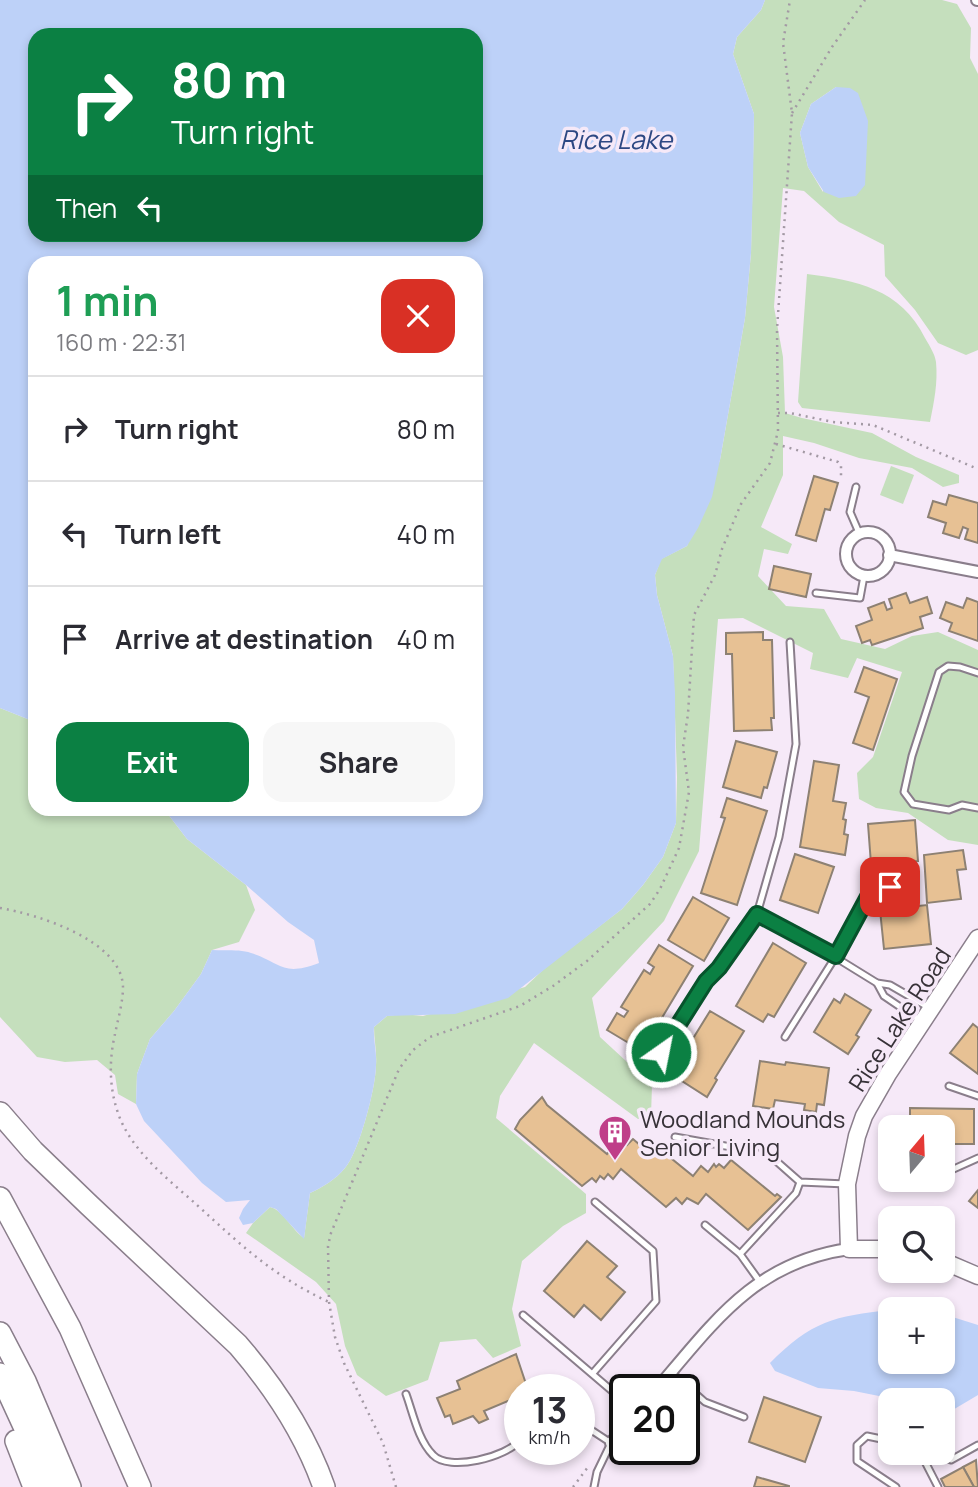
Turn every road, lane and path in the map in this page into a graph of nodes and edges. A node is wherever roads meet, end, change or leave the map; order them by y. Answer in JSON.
{"nodes":[{"id":1,"x":790,"y":0,"type":"edge"},
{"id":2,"x":865,"y":0,"type":"edge"},
{"id":3,"x":792,"y":113,"type":"junction"},
{"id":4,"x":778,"y":413,"type":"junction"},
{"id":5,"x":776,"y":444,"type":"junction"},
{"id":6,"x":978,"y":469,"type":"edge"},
{"id":7,"x":841,"y":476,"type":"dead end"},
{"id":8,"x":856,"y":487,"type":"dead end"},
{"id":9,"x":860,"y":534,"type":"junction"},
{"id":10,"x":890,"y":555,"type":"junction"},
{"id":11,"x":978,"y":572,"type":"edge"},
{"id":12,"x":864,"y":576,"type":"junction"},
{"id":13,"x":816,"y":593,"type":"dead end"},
{"id":14,"x":790,"y":642,"type":"dead end"},
{"id":15,"x":978,"y":673,"type":"edge"},
{"id":16,"x":978,"y":808,"type":"edge"},
{"id":17,"x":905,"y":885,"type":"dead end"},
{"id":18,"x":0,"y":908,"type":"edge"},
{"id":19,"x":757,"y":914,"type":"junction"},
{"id":20,"x":978,"y":938,"type":"edge"},
{"id":21,"x":836,"y":956,"type":"junction"},
{"id":22,"x":877,"y":983,"type":"junction"},
{"id":23,"x":927,"y":1016,"type":"junction"},
{"id":24,"x":785,"y":1037,"type":"dead end"},
{"id":25,"x":661,"y":1052,"type":"dead end"},
{"id":26,"x":949,"y":1086,"type":"dead end"},
{"id":27,"x":978,"y":1096,"type":"edge"},
{"id":28,"x":0,"y":1113,"type":"edge"},
{"id":29,"x":675,"y":1137,"type":"dead end"},
{"id":30,"x":978,"y":1158,"type":"edge"},
{"id":31,"x":956,"y":1168,"type":"edge"},
{"id":32,"x":800,"y":1182,"type":"junction"},
{"id":33,"x":847,"y":1184,"type":"junction"},
{"id":34,"x":0,"y":1198,"type":"edge"},
{"id":35,"x":595,"y":1202,"type":"dead end"},
{"id":36,"x":705,"y":1225,"type":"dead end"},
{"id":37,"x":849,"y":1249,"type":"junction"},
{"id":38,"x":878,"y":1249,"type":"edge"},
{"id":39,"x":740,"y":1254,"type":"junction"},
{"id":40,"x":955,"y":1266,"type":"edge"},
{"id":41,"x":978,"y":1276,"type":"edge"},
{"id":42,"x":760,"y":1282,"type":"junction"},
{"id":43,"x":329,"y":1302,"type":"junction"},
{"id":44,"x":523,"y":1315,"type":"dead end"},
{"id":45,"x":0,"y":1333,"type":"edge"},
{"id":46,"x":671,"y":1372,"type":"joint"},
{"id":47,"x":593,"y":1373,"type":"junction"},
{"id":48,"x":0,"y":1374,"type":"edge"},
{"id":49,"x":609,"y":1388,"type":"edge"},
{"id":50,"x":406,"y":1394,"type":"dead end"},
{"id":51,"x":0,"y":1407,"type":"edge"},
{"id":52,"x":744,"y":1417,"type":"dead end"},
{"id":53,"x":878,"y":1438,"type":"edge"},
{"id":54,"x":978,"y":1445,"type":"edge"},
{"id":55,"x":609,"y":1447,"type":"edge"},
{"id":56,"x":504,"y":1451,"type":"edge"},
{"id":57,"x":955,"y":1458,"type":"edge"},
{"id":58,"x":926,"y":1465,"type":"edge"},
{"id":59,"x":34,"y":1487,"type":"edge"},
{"id":60,"x":51,"y":1487,"type":"edge"},
{"id":61,"x":70,"y":1487,"type":"edge"},
{"id":62,"x":140,"y":1487,"type":"edge"},
{"id":63,"x":324,"y":1487,"type":"edge"},
{"id":64,"x":396,"y":1487,"type":"edge"},
{"id":65,"x":594,"y":1487,"type":"edge"},
{"id":66,"x":897,"y":1487,"type":"edge"},
{"id":67,"x":938,"y":1487,"type":"edge"}],
"edges":[{"from":1,"to":3,"type":"path"},
{"from":2,"to":3,"type":"path"},
{"from":3,"to":4,"type":"path"},
{"from":4,"to":5,"type":"path"},
{"from":4,"to":6,"type":"path"},
{"from":5,"to":7,"type":"path"},
{"from":5,"to":43,"type":"path"},
{"from":8,"to":9,"type":"lane"},
{"from":9,"to":10,"type":"street"},
{"from":9,"to":12,"type":"street"},
{"from":10,"to":11,"type":"street"},
{"from":10,"to":12,"type":"street"},
{"from":12,"to":13,"type":"lane"},
{"from":14,"to":19,"type":"lane"},
{"from":15,"to":16,"type":"lane"},
{"from":17,"to":21,"type":"lane"},
{"from":18,"to":43,"type":"path"},
{"from":19,"to":21,"type":"lane"},
{"from":19,"to":25,"type":"lane"},
{"from":20,"to":23,"type":"street","name":"Rice Lake Road"},
{"from":21,"to":22,"type":"lane"},
{"from":21,"to":24,"type":"lane"},
{"from":22,"to":23,"type":"lane"},
{"from":22,"to":23,"type":"lane"},
{"from":23,"to":33,"type":"street","name":"Rice Lake Road"},
{"from":26,"to":27,"type":"lane"},
{"from":28,"to":63,"type":"highway"},
{"from":29,"to":32,"type":"lane"},
{"from":30,"to":31,"type":"lane"},
{"from":32,"to":33,"type":"lane"},
{"from":32,"to":39,"type":"lane"},
{"from":33,"to":37,"type":"street","name":"Rice Lake Road"},
{"from":34,"to":62,"type":"highway"},
{"from":35,"to":47,"type":"lane"},
{"from":36,"to":39,"type":"lane"},
{"from":37,"to":38,"type":"street"},
{"from":37,"to":42,"type":"street"},
{"from":39,"to":42,"type":"lane"},
{"from":40,"to":41,"type":"street"},
{"from":42,"to":46,"type":"street"},
{"from":43,"to":64,"type":"path"},
{"from":44,"to":47,"type":"lane"},
{"from":45,"to":61,"type":"highway"},
{"from":46,"to":52,"type":"lane"},
{"from":47,"to":49,"type":"lane"},
{"from":48,"to":60,"type":"highway"},
{"from":50,"to":56,"type":"lane"},
{"from":51,"to":59,"type":"highway"},
{"from":53,"to":66,"type":"lane"},
{"from":54,"to":57,"type":"lane"},
{"from":55,"to":65,"type":"lane"},
{"from":58,"to":67,"type":"lane"}]}
